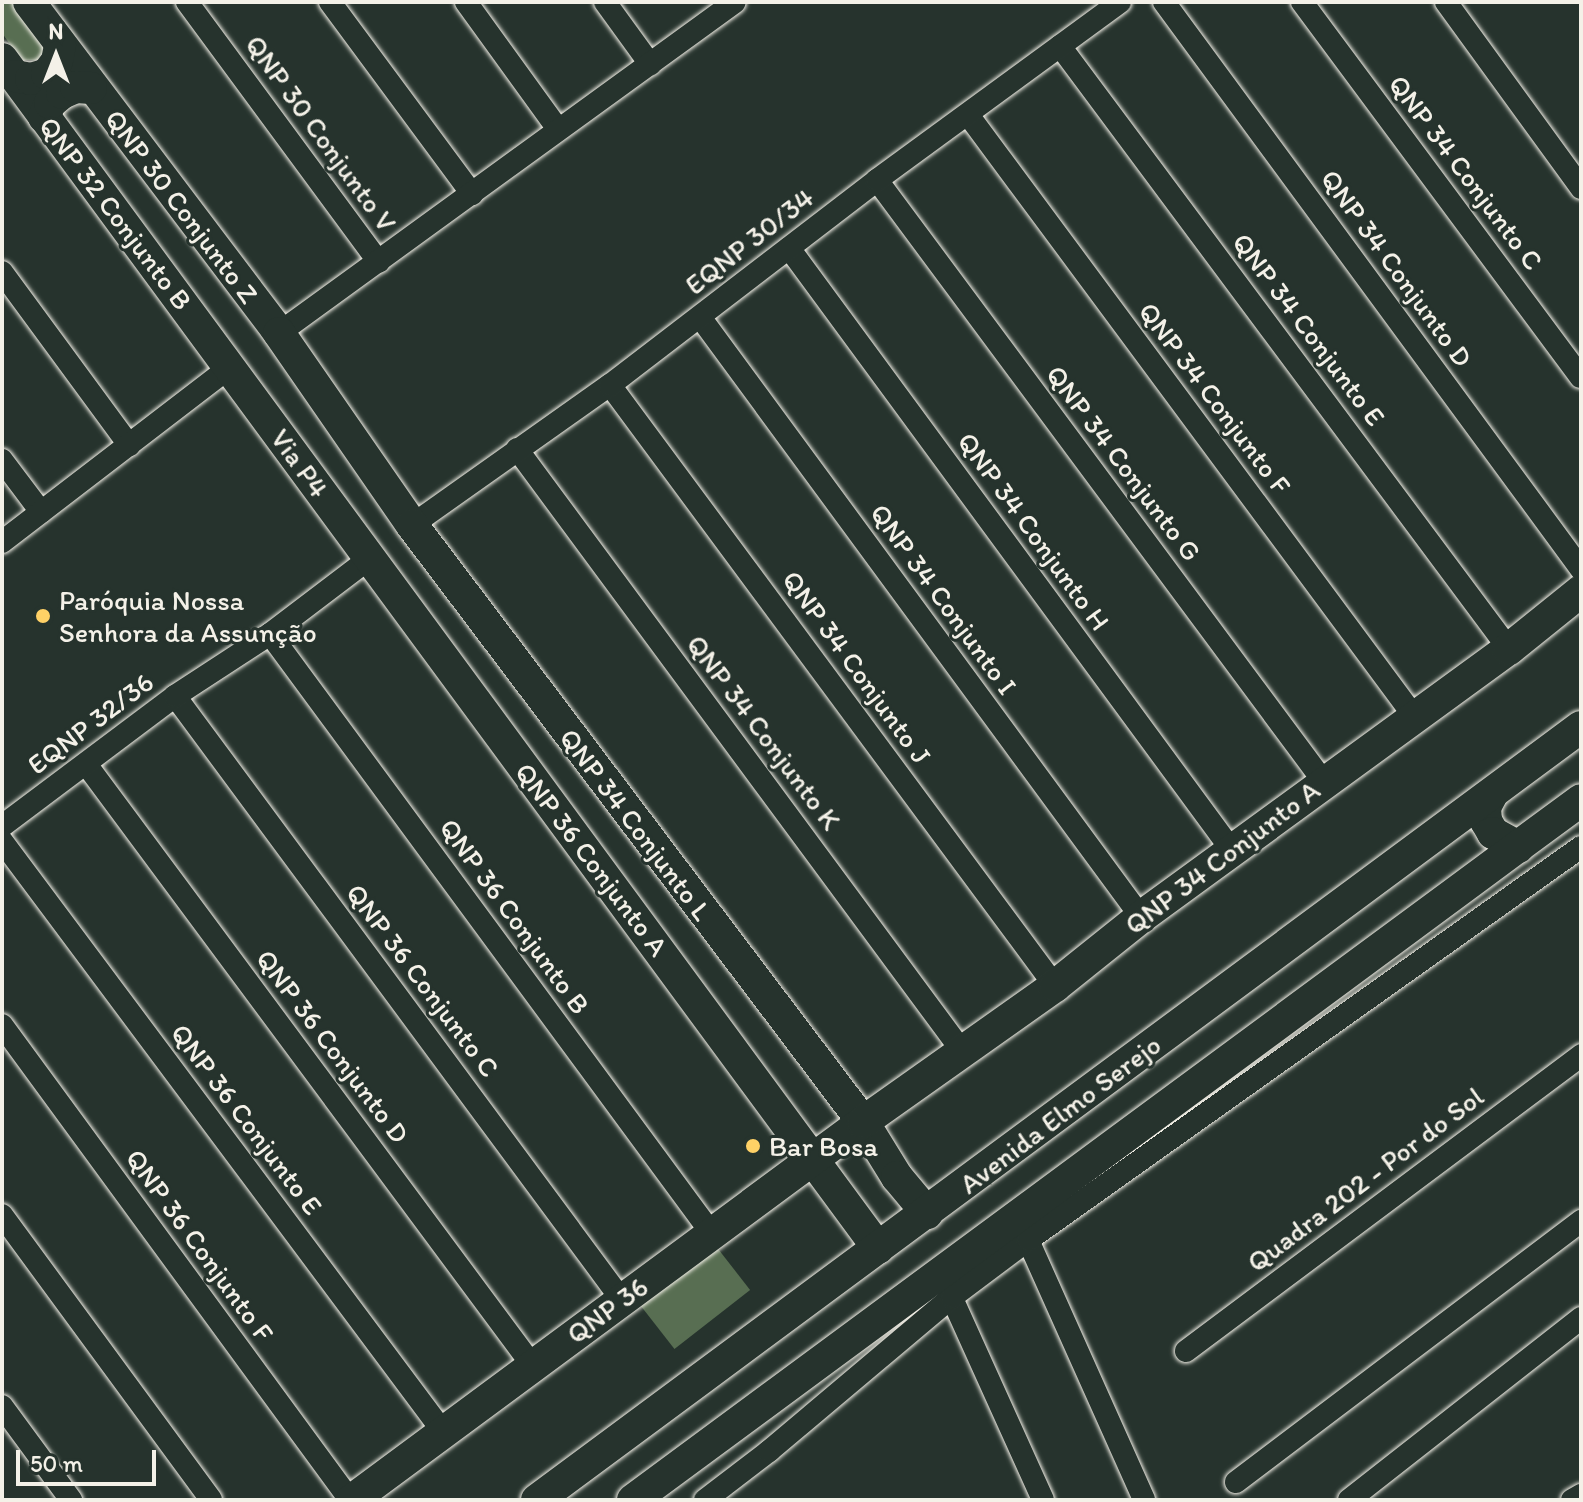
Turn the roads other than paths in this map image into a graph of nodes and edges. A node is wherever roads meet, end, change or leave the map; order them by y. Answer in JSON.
{"nodes":[{"id":1,"x":29,"y":2,"type":"edge"},
{"id":2,"x":187,"y":2,"type":"edge"},
{"id":3,"x":330,"y":2,"type":"edge"},
{"id":4,"x":466,"y":2,"type":"edge"},
{"id":5,"x":605,"y":2,"type":"edge"},
{"id":6,"x":735,"y":2,"type":"edge"},
{"id":7,"x":1120,"y":2,"type":"edge"},
{"id":8,"x":1164,"y":2,"type":"edge"},
{"id":9,"x":1302,"y":2,"type":"edge"},
{"id":10,"x":1446,"y":2,"type":"edge"},
{"id":11,"x":60,"y":45,"type":"junction"},
{"id":12,"x":1060,"y":46,"type":"junction"},
{"id":13,"x":650,"y":64,"type":"junction"},
{"id":14,"x":8,"y":68,"type":"edge"},
{"id":15,"x":91,"y":88,"type":"junction"},
{"id":16,"x":969,"y":116,"type":"junction"},
{"id":17,"x":44,"y":117,"type":"junction"},
{"id":18,"x":558,"y":129,"type":"junction"},
{"id":19,"x":877,"y":180,"type":"junction"},
{"id":20,"x":1581,"y":188,"type":"edge"},
{"id":21,"x":472,"y":194,"type":"junction"},
{"id":22,"x":789,"y":248,"type":"junction"},
{"id":23,"x":379,"y":262,"type":"junction"},
{"id":24,"x":2,"y":272,"type":"edge"},
{"id":25,"x":700,"y":317,"type":"junction"},
{"id":26,"x":279,"y":333,"type":"junction"},
{"id":27,"x":230,"y":367,"type":"junction"},
{"id":28,"x":1581,"y":377,"type":"edge"},
{"id":29,"x":610,"y":385,"type":"junction"},
{"id":30,"x":129,"y":445,"type":"junction"},
{"id":31,"x":517,"y":449,"type":"junction"},
{"id":32,"x":2,"y":460,"type":"edge"},
{"id":33,"x":41,"y":512,"type":"junction"},
{"id":34,"x":412,"y":525,"type":"junction"},
{"id":35,"x":2,"y":542,"type":"edge"},
{"id":36,"x":370,"y":558,"type":"junction"},
{"id":37,"x":1581,"y":569,"type":"edge"},
{"id":38,"x":1581,"y":591,"type":"edge"},
{"id":39,"x":270,"y":634,"type":"junction"},
{"id":40,"x":1509,"y":649,"type":"junction"},
{"id":41,"x":175,"y":696,"type":"junction"},
{"id":42,"x":1413,"y":715,"type":"junction"},
{"id":43,"x":1581,"y":727,"type":"edge"},
{"id":44,"x":574,"y":742,"type":"junction"},
{"id":45,"x":86,"y":764,"type":"junction"},
{"id":46,"x":529,"y":775,"type":"junction"},
{"id":47,"x":601,"y":779,"type":"junction"},
{"id":48,"x":1324,"y":782,"type":"junction"},
{"id":49,"x":1491,"y":796,"type":"junction"},
{"id":50,"x":1581,"y":800,"type":"edge"},
{"id":51,"x":556,"y":811,"type":"junction"},
{"id":52,"x":2,"y":826,"type":"edge"},
{"id":53,"x":1446,"y":828,"type":"junction"},
{"id":54,"x":2,"y":841,"type":"edge"},
{"id":55,"x":1518,"y":847,"type":"junction"},
{"id":56,"x":1581,"y":847,"type":"edge"},
{"id":57,"x":1231,"y":849,"type":"junction"},
{"id":58,"x":1478,"y":876,"type":"junction"},
{"id":59,"x":1141,"y":917,"type":"junction"},
{"id":60,"x":1055,"y":986,"type":"junction"},
{"id":61,"x":2,"y":1025,"type":"edge"},
{"id":62,"x":962,"y":1051,"type":"junction"},
{"id":63,"x":1581,"y":1055,"type":"edge"},
{"id":64,"x":863,"y":1122,"type":"junction"},
{"id":65,"x":815,"y":1159,"type":"junction"},
{"id":66,"x":927,"y":1213,"type":"junction"},
{"id":67,"x":2,"y":1215,"type":"edge"},
{"id":68,"x":1581,"y":1221,"type":"edge"},
{"id":69,"x":1022,"y":1229,"type":"junction"},
{"id":70,"x":712,"y":1234,"type":"junction"},
{"id":71,"x":878,"y":1248,"type":"junction"},
{"id":72,"x":946,"y":1285,"type":"junction"},
{"id":73,"x":622,"y":1300,"type":"junction"},
{"id":74,"x":1581,"y":1318,"type":"edge"},
{"id":75,"x":1186,"y":1351,"type":"dead end"},
{"id":76,"x":532,"y":1365,"type":"junction"},
{"id":77,"x":2,"y":1406,"type":"edge"},
{"id":78,"x":444,"y":1433,"type":"junction"},
{"id":79,"x":1236,"y":1482,"type":"dead end"},
{"id":80,"x":1581,"y":1495,"type":"edge"},
{"id":81,"x":71,"y":1500,"type":"edge"},
{"id":82,"x":211,"y":1500,"type":"edge"},
{"id":83,"x":351,"y":1500,"type":"edge"},
{"id":84,"x":537,"y":1500,"type":"edge"},
{"id":85,"x":633,"y":1500,"type":"edge"},
{"id":86,"x":705,"y":1500,"type":"edge"},
{"id":87,"x":1043,"y":1500,"type":"edge"},
{"id":88,"x":1144,"y":1500,"type":"edge"},
{"id":89,"x":1349,"y":1500,"type":"edge"},
{"id":90,"x":1572,"y":1500,"type":"edge"}],
"edges":[{"from":1,"to":11,"type":"street","name":"QNP 30 Conjunto Z"},
{"from":2,"to":23,"type":"street","name":"QNP 30 Conjunto V"},
{"from":3,"to":21,"type":"street"},
{"from":4,"to":18,"type":"street"},
{"from":5,"to":13,"type":"street"},
{"from":6,"to":13,"type":"street"},
{"from":7,"to":12,"type":"street","name":"EQNP 30/34"},
{"from":8,"to":37,"type":"street","name":"QNP 34 Conjunto D"},
{"from":9,"to":28,"type":"street","name":"QNP 34 Conjunto C"},
{"from":10,"to":20,"type":"street"},
{"from":11,"to":14,"type":"street"},
{"from":11,"to":15,"type":"street","name":"QNP 30 Conjunto Z"},
{"from":12,"to":16,"type":"street","name":"EQNP 30/34"},
{"from":12,"to":40,"type":"street","name":"QNP 34 Conjunto E"},
{"from":13,"to":18,"type":"street"},
{"from":14,"to":17,"type":"street","name":"QNP 32 Conjunto B"},
{"from":15,"to":17,"type":"street"},
{"from":15,"to":26,"type":"street","name":"QNP 30 Conjunto Z"},
{"from":16,"to":19,"type":"street","name":"EQNP 30/34"},
{"from":16,"to":42,"type":"street","name":"QNP 34 Conjunto F"},
{"from":17,"to":27,"type":"street","name":"QNP 32 Conjunto B"},
{"from":18,"to":21,"type":"street"},
{"from":19,"to":22,"type":"street","name":"EQNP 30/34"},
{"from":19,"to":48,"type":"street","name":"QNP 34 Conjunto G"},
{"from":21,"to":23,"type":"street"},
{"from":22,"to":25,"type":"street","name":"EQNP 30/34"},
{"from":22,"to":57,"type":"street","name":"QNP 34 Conjunto H"},
{"from":23,"to":26,"type":"street"},
{"from":24,"to":30,"type":"street"},
{"from":25,"to":29,"type":"street","name":"EQNP 30/34"},
{"from":25,"to":59,"type":"street","name":"QNP 34 Conjunto I"},
{"from":26,"to":34,"type":"street","name":"Via P4"},
{"from":27,"to":30,"type":"street"},
{"from":27,"to":36,"type":"street","name":"Via P4"},
{"from":29,"to":31,"type":"street","name":"EQNP 30/34"},
{"from":29,"to":60,"type":"street","name":"QNP 34 Conjunto J"},
{"from":30,"to":33,"type":"street"},
{"from":31,"to":34,"type":"street","name":"EQNP 30/34"},
{"from":31,"to":62,"type":"street","name":"QNP 34 Conjunto K"},
{"from":32,"to":33,"type":"street"},
{"from":33,"to":35,"type":"street"},
{"from":34,"to":44,"type":"street","name":"QNP 34 Conjunto L"},
{"from":36,"to":39,"type":"street","name":"EQNP 32/36"},
{"from":36,"to":46,"type":"street","name":"QNP 36 Conjunto A"},
{"from":38,"to":40,"type":"street","name":"QNP 34 Conjunto A"},
{"from":39,"to":41,"type":"street","name":"EQNP 32/36"},
{"from":39,"to":70,"type":"street","name":"QNP 36 Conjunto B"},
{"from":40,"to":42,"type":"street","name":"QNP 34 Conjunto A"},
{"from":41,"to":45,"type":"street","name":"EQNP 32/36"},
{"from":41,"to":73,"type":"street","name":"QNP 36 Conjunto C"},
{"from":42,"to":48,"type":"street","name":"QNP 34 Conjunto A"},
{"from":43,"to":49,"type":"street","name":"Avenida Elmo Serejo"},
{"from":44,"to":46,"type":"street"},
{"from":44,"to":47,"type":"street","name":"QNP 34 Conjunto L"},
{"from":45,"to":52,"type":"street","name":"EQNP 32/36"},
{"from":45,"to":76,"type":"street","name":"QNP 36 Conjunto D"},
{"from":46,"to":51,"type":"street","name":"QNP 36 Conjunto A"},
{"from":47,"to":51,"type":"street"},
{"from":47,"to":64,"type":"street","name":"QNP 34 Conjunto L"},
{"from":48,"to":57,"type":"street","name":"QNP 34 Conjunto A"},
{"from":49,"to":53,"type":"street","name":"Avenida Elmo Serejo"},
{"from":49,"to":55,"type":"street"},
{"from":50,"to":55,"type":"street","name":"Avenida Elmo Serejo"},
{"from":51,"to":65,"type":"street","name":"QNP 36 Conjunto A"},
{"from":53,"to":58,"type":"street"},
{"from":53,"to":66,"type":"street","name":"Avenida Elmo Serejo"},
{"from":54,"to":78,"type":"street","name":"QNP 36 Conjunto E"},
{"from":55,"to":58,"type":"street","name":"Avenida Elmo Serejo"},
{"from":56,"to":69,"type":"street"},
{"from":57,"to":59,"type":"street","name":"QNP 34 Conjunto A"},
{"from":58,"to":69,"type":"street","name":"Avenida Elmo Serejo"},
{"from":59,"to":60,"type":"street","name":"QNP 34 Conjunto A"},
{"from":60,"to":62,"type":"street","name":"QNP 34 Conjunto A"},
{"from":61,"to":83,"type":"street","name":"QNP 36 Conjunto F"},
{"from":62,"to":64,"type":"street","name":"QNP 34 Conjunto A"},
{"from":63,"to":75,"type":"street","name":"Quadra 202 - Por do Sol"},
{"from":64,"to":65,"type":"street","name":"QNP 36"},
{"from":64,"to":66,"type":"street"},
{"from":65,"to":70,"type":"street","name":"QNP 36"},
{"from":65,"to":71,"type":"street"},
{"from":66,"to":71,"type":"street","name":"Avenida Elmo Serejo"},
{"from":67,"to":82,"type":"street"},
{"from":68,"to":79,"type":"street"},
{"from":69,"to":72,"type":"street","name":"Avenida Elmo Serejo"},
{"from":69,"to":88,"type":"street"},
{"from":70,"to":73,"type":"street","name":"QNP 36"},
{"from":71,"to":84,"type":"street","name":"Avenida Elmo Serejo"},
{"from":72,"to":85,"type":"street","name":"Avenida Elmo Serejo"},
{"from":72,"to":86,"type":"street"},
{"from":72,"to":87,"type":"street"},
{"from":73,"to":76,"type":"street","name":"QNP 36"},
{"from":74,"to":89,"type":"street"},
{"from":76,"to":78,"type":"street","name":"QNP 36"},
{"from":77,"to":81,"type":"street"},
{"from":78,"to":83,"type":"street","name":"QNP 36"},
{"from":80,"to":90,"type":"street"}]}
